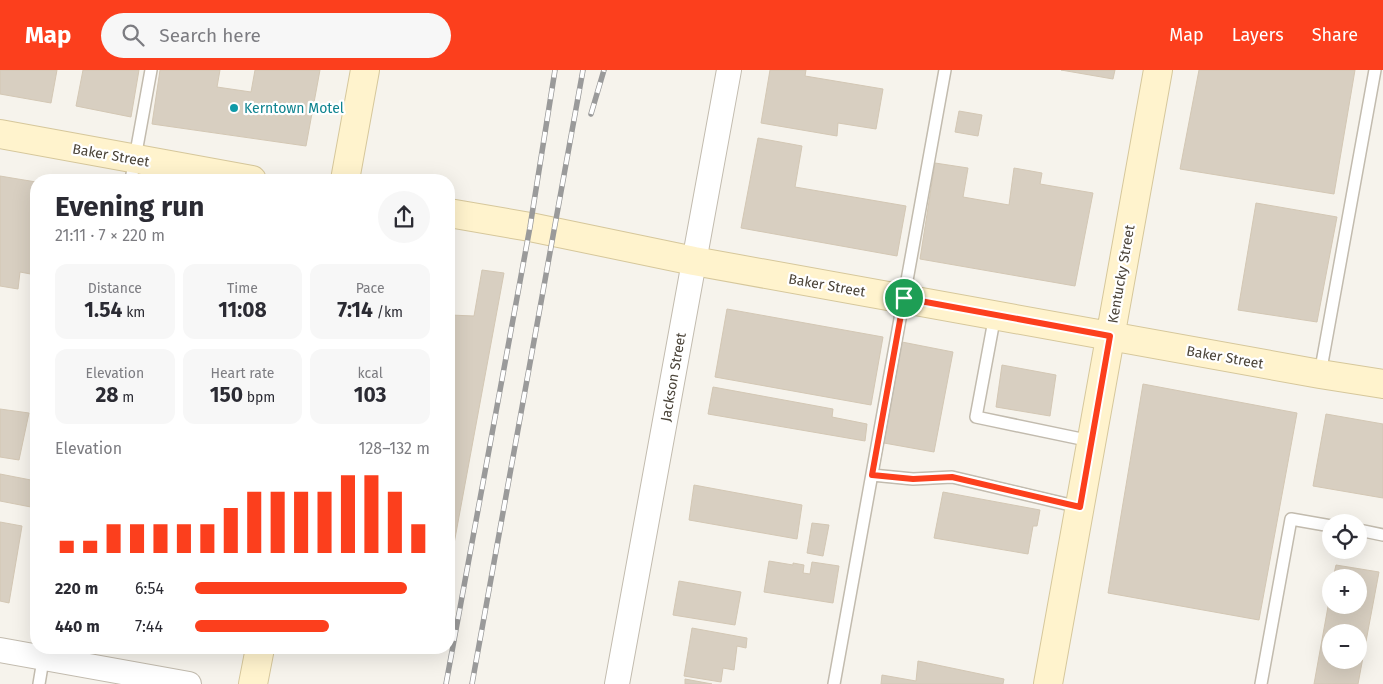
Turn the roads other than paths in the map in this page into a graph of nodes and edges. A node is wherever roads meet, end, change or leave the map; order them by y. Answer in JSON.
{"nodes":[{"id":1,"x":151,"y":70,"type":"edge"},
{"id":2,"x":364,"y":70,"type":"edge"},
{"id":3,"x":729,"y":70,"type":"edge"},
{"id":4,"x":945,"y":70,"type":"edge"},
{"id":5,"x":1158,"y":70,"type":"edge"},
{"id":6,"x":1374,"y":70,"type":"edge"},
{"id":7,"x":0,"y":134,"type":"edge"},
{"id":8,"x":133,"y":169,"type":"edge"},
{"id":9,"x":187,"y":174,"type":"edge"},
{"id":10,"x":346,"y":174,"type":"edge"},
{"id":11,"x":455,"y":214,"type":"edge"},
{"id":12,"x":694,"y":260,"type":"junction"},
{"id":13,"x":904,"y":298,"type":"junction"},
{"id":14,"x":996,"y":315,"type":"junction"},
{"id":15,"x":1110,"y":336,"type":"junction"},
{"id":16,"x":1320,"y":374,"type":"junction"},
{"id":17,"x":1383,"y":384,"type":"edge"},
{"id":18,"x":1091,"y":441,"type":"junction"},
{"id":19,"x":872,"y":475,"type":"junction"},
{"id":20,"x":1080,"y":507,"type":"junction"},
{"id":21,"x":1322,"y":524,"type":"edge"},
{"id":22,"x":1367,"y":531,"type":"edge"},
{"id":23,"x":1383,"y":534,"type":"edge"},
{"id":24,"x":0,"y":650,"type":"edge"},
{"id":25,"x":30,"y":651,"type":"edge"},
{"id":26,"x":45,"y":654,"type":"edge"},
{"id":27,"x":54,"y":654,"type":"edge"},
{"id":28,"x":259,"y":654,"type":"edge"},
{"id":29,"x":39,"y":684,"type":"edge"},
{"id":30,"x":189,"y":684,"type":"edge"},
{"id":31,"x":253,"y":684,"type":"edge"},
{"id":32,"x":618,"y":684,"type":"edge"},
{"id":33,"x":834,"y":684,"type":"edge"},
{"id":34,"x":1048,"y":684,"type":"edge"},
{"id":35,"x":1261,"y":684,"type":"edge"}],
"edges":[{"from":1,"to":8,"type":"lane"},
{"from":2,"to":10,"type":"street"},
{"from":3,"to":12,"type":"street","name":"Jackson Street"},
{"from":4,"to":13,"type":"lane"},
{"from":5,"to":15,"type":"street","name":"Kentucky Street"},
{"from":6,"to":16,"type":"lane"},
{"from":7,"to":8,"type":"street","name":"Baker Street"},
{"from":8,"to":9,"type":"street","name":"Baker Street"},
{"from":11,"to":12,"type":"street","name":"Baker Street"},
{"from":12,"to":13,"type":"street","name":"Baker Street"},
{"from":12,"to":32,"type":"street","name":"Jackson Street"},
{"from":13,"to":14,"type":"street","name":"Baker Street"},
{"from":13,"to":19,"type":"lane"},
{"from":14,"to":15,"type":"street","name":"Baker Street"},
{"from":14,"to":18,"type":"lane"},
{"from":15,"to":16,"type":"street","name":"Baker Street"},
{"from":15,"to":18,"type":"street","name":"Kentucky Street"},
{"from":16,"to":17,"type":"street","name":"Baker Street"},
{"from":18,"to":20,"type":"street","name":"Kentucky Street"},
{"from":19,"to":20,"type":"lane"},
{"from":19,"to":33,"type":"lane"},
{"from":20,"to":34,"type":"street","name":"Kentucky Street"},
{"from":21,"to":35,"type":"lane"},
{"from":22,"to":23,"type":"lane"},
{"from":24,"to":25,"type":"street"},
{"from":26,"to":29,"type":"lane"},
{"from":27,"to":30,"type":"street"},
{"from":28,"to":31,"type":"street"}]}
